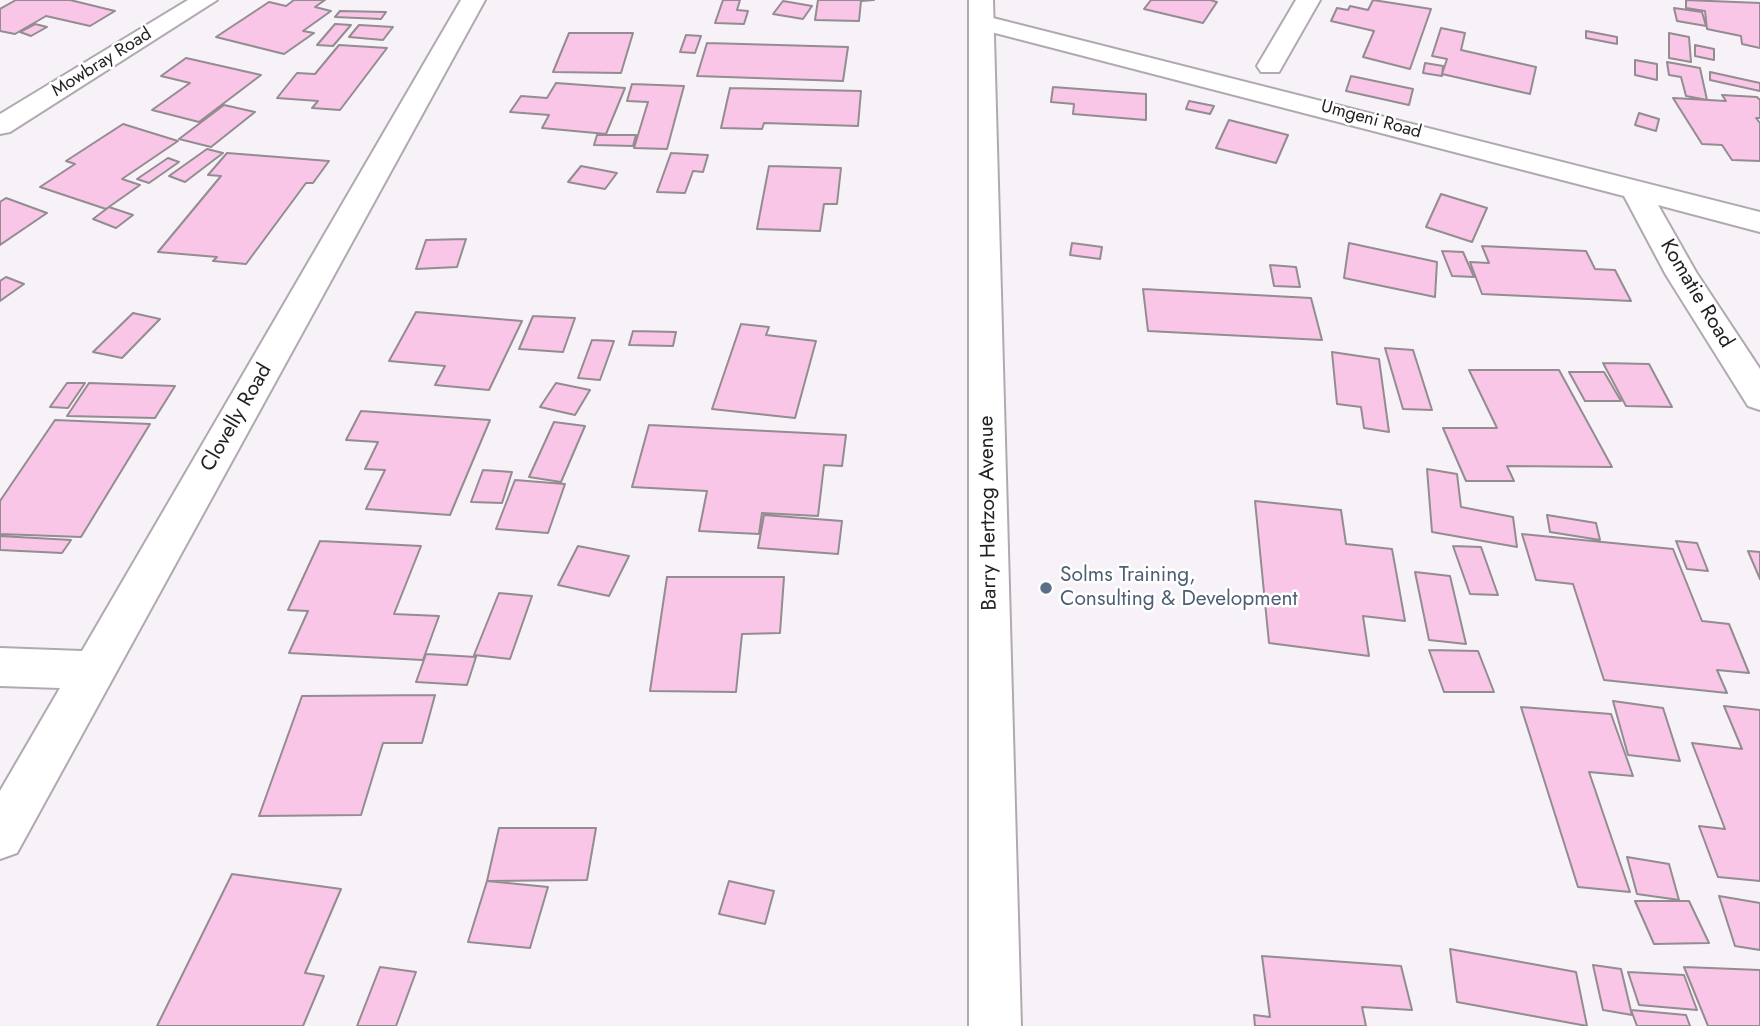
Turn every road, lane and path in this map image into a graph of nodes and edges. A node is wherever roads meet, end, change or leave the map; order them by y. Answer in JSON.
{"nodes":[{"id":1,"x":205,"y":0,"type":"edge"},
{"id":2,"x":473,"y":0,"type":"edge"},
{"id":3,"x":1308,"y":0,"type":"edge"},
{"id":4,"x":981,"y":11,"type":"edge"},
{"id":5,"x":1269,"y":66,"type":"dead end"},
{"id":6,"x":0,"y":126,"type":"edge"},
{"id":7,"x":1635,"y":190,"type":"junction"},
{"id":8,"x":1760,"y":222,"type":"edge"},
{"id":9,"x":1760,"y":397,"type":"edge"},
{"id":10,"x":0,"y":667,"type":"edge"},
{"id":11,"x":94,"y":670,"type":"junction"},
{"id":12,"x":0,"y":836,"type":"edge"},
{"id":13,"x":996,"y":1026,"type":"edge"}],
"edges":[{"from":1,"to":6,"type":"street","name":"Mowbray Road"},
{"from":2,"to":11,"type":"street","name":"Clovelly Road"},
{"from":3,"to":5,"type":"street"},
{"from":4,"to":7,"type":"street","name":"Umgeni Road"},
{"from":4,"to":13,"type":"street","name":"Barry Hertzog Avenue"},
{"from":7,"to":8,"type":"street","name":"Umgeni Road"},
{"from":7,"to":9,"type":"street","name":"Komatie Road"},
{"from":10,"to":11,"type":"street"},
{"from":11,"to":12,"type":"street","name":"Clovelly Road"}]}
